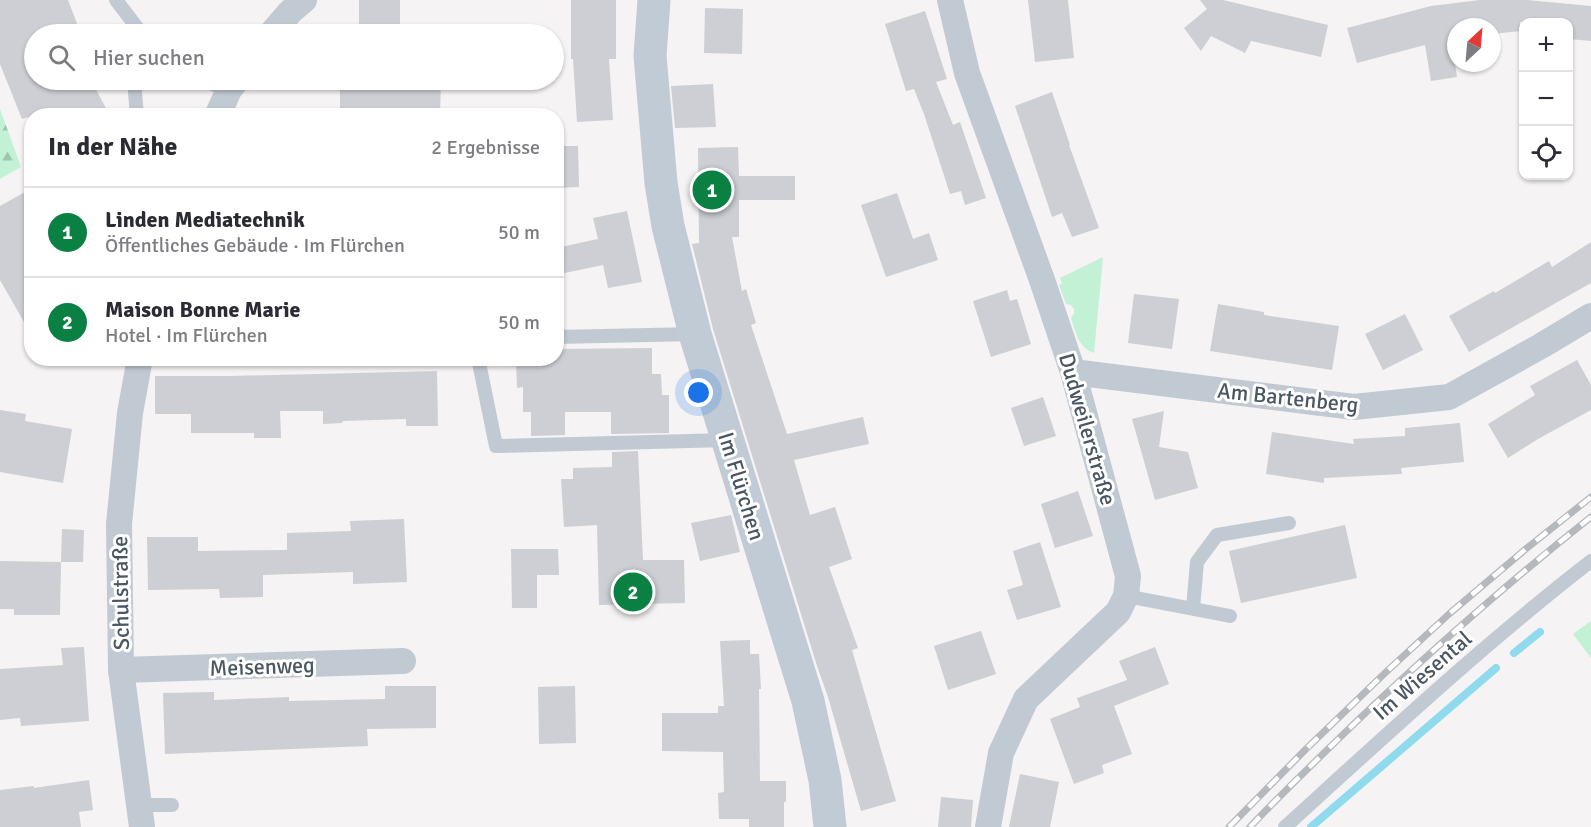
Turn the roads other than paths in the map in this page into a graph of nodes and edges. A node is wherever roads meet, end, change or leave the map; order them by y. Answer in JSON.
{"nodes":[{"id":1,"x":116,"y":0,"type":"edge"},
{"id":2,"x":304,"y":0,"type":"edge"},
{"id":3,"x":654,"y":0,"type":"edge"},
{"id":4,"x":950,"y":0,"type":"edge"},
{"id":5,"x":134,"y":24,"type":"edge"},
{"id":6,"x":280,"y":24,"type":"edge"},
{"id":7,"x":135,"y":90,"type":"edge"},
{"id":8,"x":230,"y":90,"type":"edge"},
{"id":9,"x":136,"y":108,"type":"edge"},
{"id":10,"x":221,"y":108,"type":"edge"},
{"id":11,"x":1591,"y":316,"type":"edge"},
{"id":12,"x":695,"y":334,"type":"junction"},
{"id":13,"x":564,"y":337,"type":"edge"},
{"id":14,"x":139,"y":366,"type":"edge"},
{"id":15,"x":480,"y":366,"type":"edge"},
{"id":16,"x":1073,"y":372,"type":"junction"},
{"id":17,"x":727,"y":440,"type":"junction"},
{"id":18,"x":1288,"y":523,"type":"dead end"},
{"id":19,"x":1591,"y":561,"type":"edge"},
{"id":20,"x":1126,"y":596,"type":"junction"},
{"id":21,"x":1193,"y":608,"type":"junction"},
{"id":22,"x":1230,"y":616,"type":"dead end"},
{"id":23,"x":403,"y":662,"type":"dead end"},
{"id":24,"x":121,"y":670,"type":"junction"},
{"id":25,"x":172,"y":805,"type":"dead end"},
{"id":26,"x":140,"y":816,"type":"edge"},
{"id":27,"x":830,"y":827,"type":"edge"},
{"id":28,"x":988,"y":827,"type":"edge"},
{"id":29,"x":1285,"y":827,"type":"edge"}],
"edges":[{"from":1,"to":5,"type":"lane"},
{"from":2,"to":6,"type":"street"},
{"from":3,"to":12,"type":"street","name":"Im Flürchen"},
{"from":4,"to":16,"type":"street","name":"Dudweilerstraße"},
{"from":7,"to":9,"type":"lane"},
{"from":8,"to":10,"type":"street"},
{"from":11,"to":16,"type":"street","name":"Am Bartenberg"},
{"from":12,"to":13,"type":"lane"},
{"from":12,"to":17,"type":"street","name":"Im Flürchen"},
{"from":14,"to":24,"type":"street","name":"Schulstraße"},
{"from":15,"to":17,"type":"lane"},
{"from":16,"to":20,"type":"street","name":"Dudweilerstraße"},
{"from":17,"to":27,"type":"street","name":"Im Flürchen"},
{"from":18,"to":21,"type":"lane"},
{"from":19,"to":29,"type":"lane","name":"Im Wiesental"},
{"from":20,"to":21,"type":"lane"},
{"from":20,"to":28,"type":"street"},
{"from":21,"to":22,"type":"lane"},
{"from":23,"to":24,"type":"street","name":"Meisenweg"},
{"from":24,"to":26,"type":"street","name":"Schulstraße"},
{"from":25,"to":26,"type":"lane"}]}
